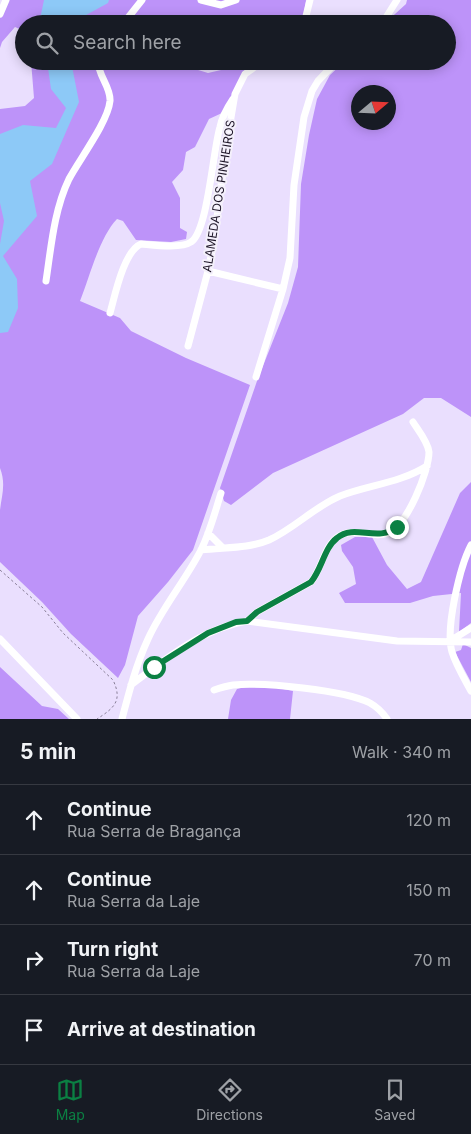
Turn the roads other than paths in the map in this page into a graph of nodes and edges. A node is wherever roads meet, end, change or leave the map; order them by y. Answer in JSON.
{"nodes":[{"id":1,"x":6,"y":0,"type":"edge"},
{"id":2,"x":142,"y":0,"type":"edge"},
{"id":3,"x":201,"y":0,"type":"edge"},
{"id":4,"x":236,"y":0,"type":"edge"},
{"id":5,"x":310,"y":0,"type":"edge"},
{"id":6,"x":397,"y":0,"type":"edge"},
{"id":7,"x":0,"y":14,"type":"edge"},
{"id":8,"x":130,"y":15,"type":"edge"},
{"id":9,"x":306,"y":15,"type":"edge"},
{"id":10,"x":388,"y":15,"type":"edge"},
{"id":11,"x":100,"y":70,"type":"edge"},
{"id":12,"x":251,"y":70,"type":"edge"},
{"id":13,"x":328,"y":70,"type":"edge"},
{"id":14,"x":235,"y":94,"type":"junction"},
{"id":15,"x":208,"y":271,"type":"junction"},
{"id":16,"x":46,"y":281,"type":"dead end"},
{"id":17,"x":283,"y":289,"type":"junction"},
{"id":18,"x":110,"y":313,"type":"dead end"},
{"id":19,"x":188,"y":346,"type":"dead end"},
{"id":20,"x":256,"y":377,"type":"dead end"},
{"id":21,"x":413,"y":422,"type":"dead end"},
{"id":22,"x":427,"y":465,"type":"junction"},
{"id":23,"x":406,"y":477,"type":"junction"},
{"id":24,"x":419,"y":488,"type":"junction"},
{"id":25,"x":221,"y":493,"type":"dead end"},
{"id":26,"x":208,"y":534,"type":"junction"},
{"id":27,"x":471,"y":545,"type":"edge"},
{"id":28,"x":222,"y":547,"type":"junction"},
{"id":29,"x":201,"y":550,"type":"junction"},
{"id":30,"x":247,"y":621,"type":"junction"},
{"id":31,"x":471,"y":628,"type":"edge"},
{"id":32,"x":0,"y":639,"type":"edge"},
{"id":33,"x":450,"y":641,"type":"junction"},
{"id":34,"x":471,"y":642,"type":"edge"},
{"id":35,"x":131,"y":685,"type":"junction"},
{"id":36,"x":214,"y":690,"type":"dead end"},
{"id":37,"x":471,"y":691,"type":"edge"},
{"id":38,"x":77,"y":719,"type":"edge"},
{"id":39,"x":122,"y":719,"type":"edge"},
{"id":40,"x":387,"y":719,"type":"edge"}],
"edges":[{"from":1,"to":7,"type":"street"},
{"from":2,"to":8,"type":"street"},
{"from":3,"to":4,"type":"street"},
{"from":5,"to":9,"type":"street"},
{"from":6,"to":10,"type":"street"},
{"from":11,"to":16,"type":"street"},
{"from":12,"to":14,"type":"street","name":"ALAMEDA DOS PINHEIROS"},
{"from":13,"to":17,"type":"street"},
{"from":14,"to":15,"type":"street","name":"ALAMEDA DOS PINHEIROS"},
{"from":14,"to":18,"type":"street"},
{"from":15,"to":17,"type":"street"},
{"from":15,"to":19,"type":"street","name":"ALAMEDA DOS PINHEIROS"},
{"from":17,"to":20,"type":"street"},
{"from":21,"to":22,"type":"street"},
{"from":22,"to":23,"type":"street"},
{"from":22,"to":24,"type":"street"},
{"from":23,"to":24,"type":"street"},
{"from":23,"to":28,"type":"street"},
{"from":24,"to":30,"type":"street"},
{"from":25,"to":26,"type":"street"},
{"from":26,"to":28,"type":"street"},
{"from":26,"to":29,"type":"street"},
{"from":27,"to":33,"type":"street"},
{"from":28,"to":29,"type":"street"},
{"from":29,"to":35,"type":"street"},
{"from":30,"to":33,"type":"street"},
{"from":30,"to":35,"type":"street"},
{"from":31,"to":33,"type":"street"},
{"from":32,"to":38,"type":"street"},
{"from":33,"to":34,"type":"street"},
{"from":33,"to":37,"type":"street"},
{"from":35,"to":39,"type":"street"},
{"from":36,"to":40,"type":"street"}]}
